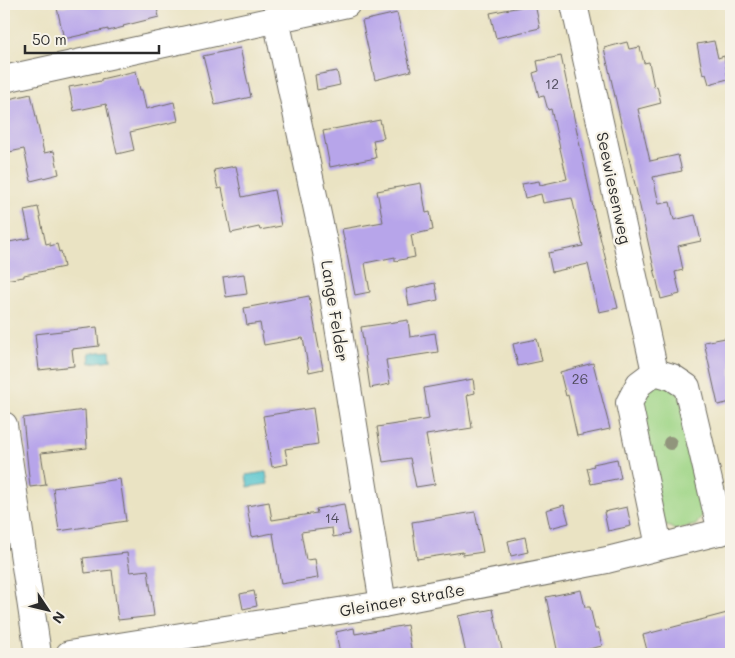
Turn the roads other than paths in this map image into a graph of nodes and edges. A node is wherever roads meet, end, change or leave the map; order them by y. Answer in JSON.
{"nodes":[{"id":1,"x":347,"y":4,"type":"edge"},
{"id":2,"x":574,"y":4,"type":"edge"},
{"id":3,"x":276,"y":19,"type":"junction"},
{"id":4,"x":4,"y":80,"type":"edge"},
{"id":5,"x":655,"y":372,"type":"junction"},
{"id":6,"x":4,"y":425,"type":"edge"},
{"id":7,"x":726,"y":531,"type":"edge"},
{"id":8,"x":659,"y":546,"type":"junction"},
{"id":9,"x":383,"y":604,"type":"junction"},
{"id":10,"x":38,"y":654,"type":"edge"},
{"id":11,"x":69,"y":654,"type":"edge"}],
"edges":[{"from":1,"to":3,"type":"street"},
{"from":2,"to":5,"type":"street","name":"Seewiesenweg"},
{"from":3,"to":4,"type":"street"},
{"from":3,"to":9,"type":"street","name":"Lange Felder"},
{"from":5,"to":7,"type":"street"},
{"from":5,"to":8,"type":"street"},
{"from":6,"to":10,"type":"street"},
{"from":7,"to":8,"type":"street","name":"Gleinaer Straße"},
{"from":8,"to":9,"type":"street","name":"Gleinaer Straße"},
{"from":9,"to":11,"type":"street","name":"Gleinaer Straße"}]}
